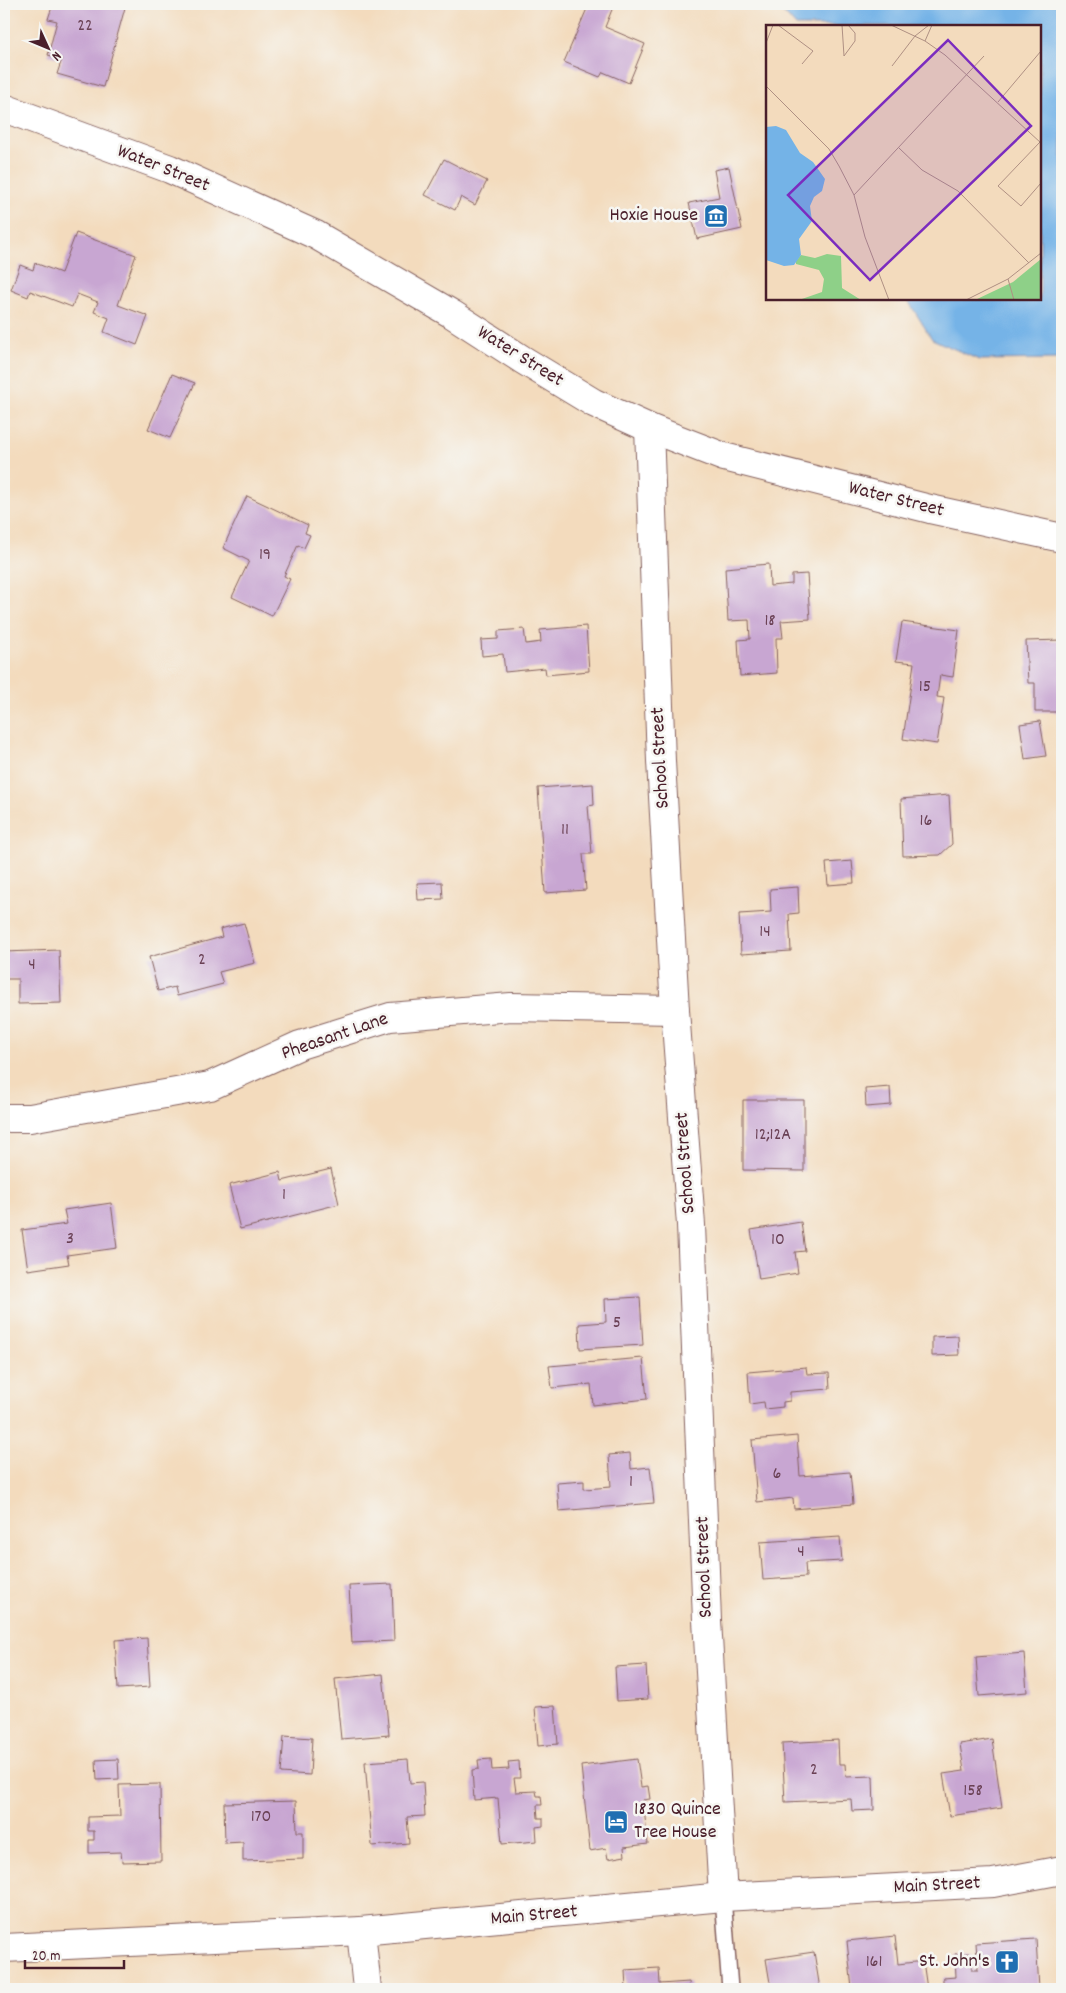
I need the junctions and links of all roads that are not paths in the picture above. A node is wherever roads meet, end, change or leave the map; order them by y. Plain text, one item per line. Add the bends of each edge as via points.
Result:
1 (4, 108) edge
2 (649, 428) junction
3 (1062, 538) edge
4 (675, 1010) junction
5 (4, 1118) edge
6 (1062, 1870) edge
7 (722, 1898) junction
8 (361, 1931) junction
9 (4, 1948) edge
10 (367, 1989) edge
11 (730, 1989) edge

1 - 2 street, Water Street via 170,169 316,235 452,314 586,398
2 - 3 street, Water Street via 724,457 930,509
2 - 4 street, School Street via 661,762
4 - 5 street, Pheasant Lane via 511,1007 390,1017 300,1045 210,1086 30,1118
4 - 7 street, School Street via 691,1225 706,1620
6 - 7 street, Main Street via 993,1883
7 - 8 street, Main Street
7 - 11 lane
8 - 9 street, Main Street
8 - 10 street

